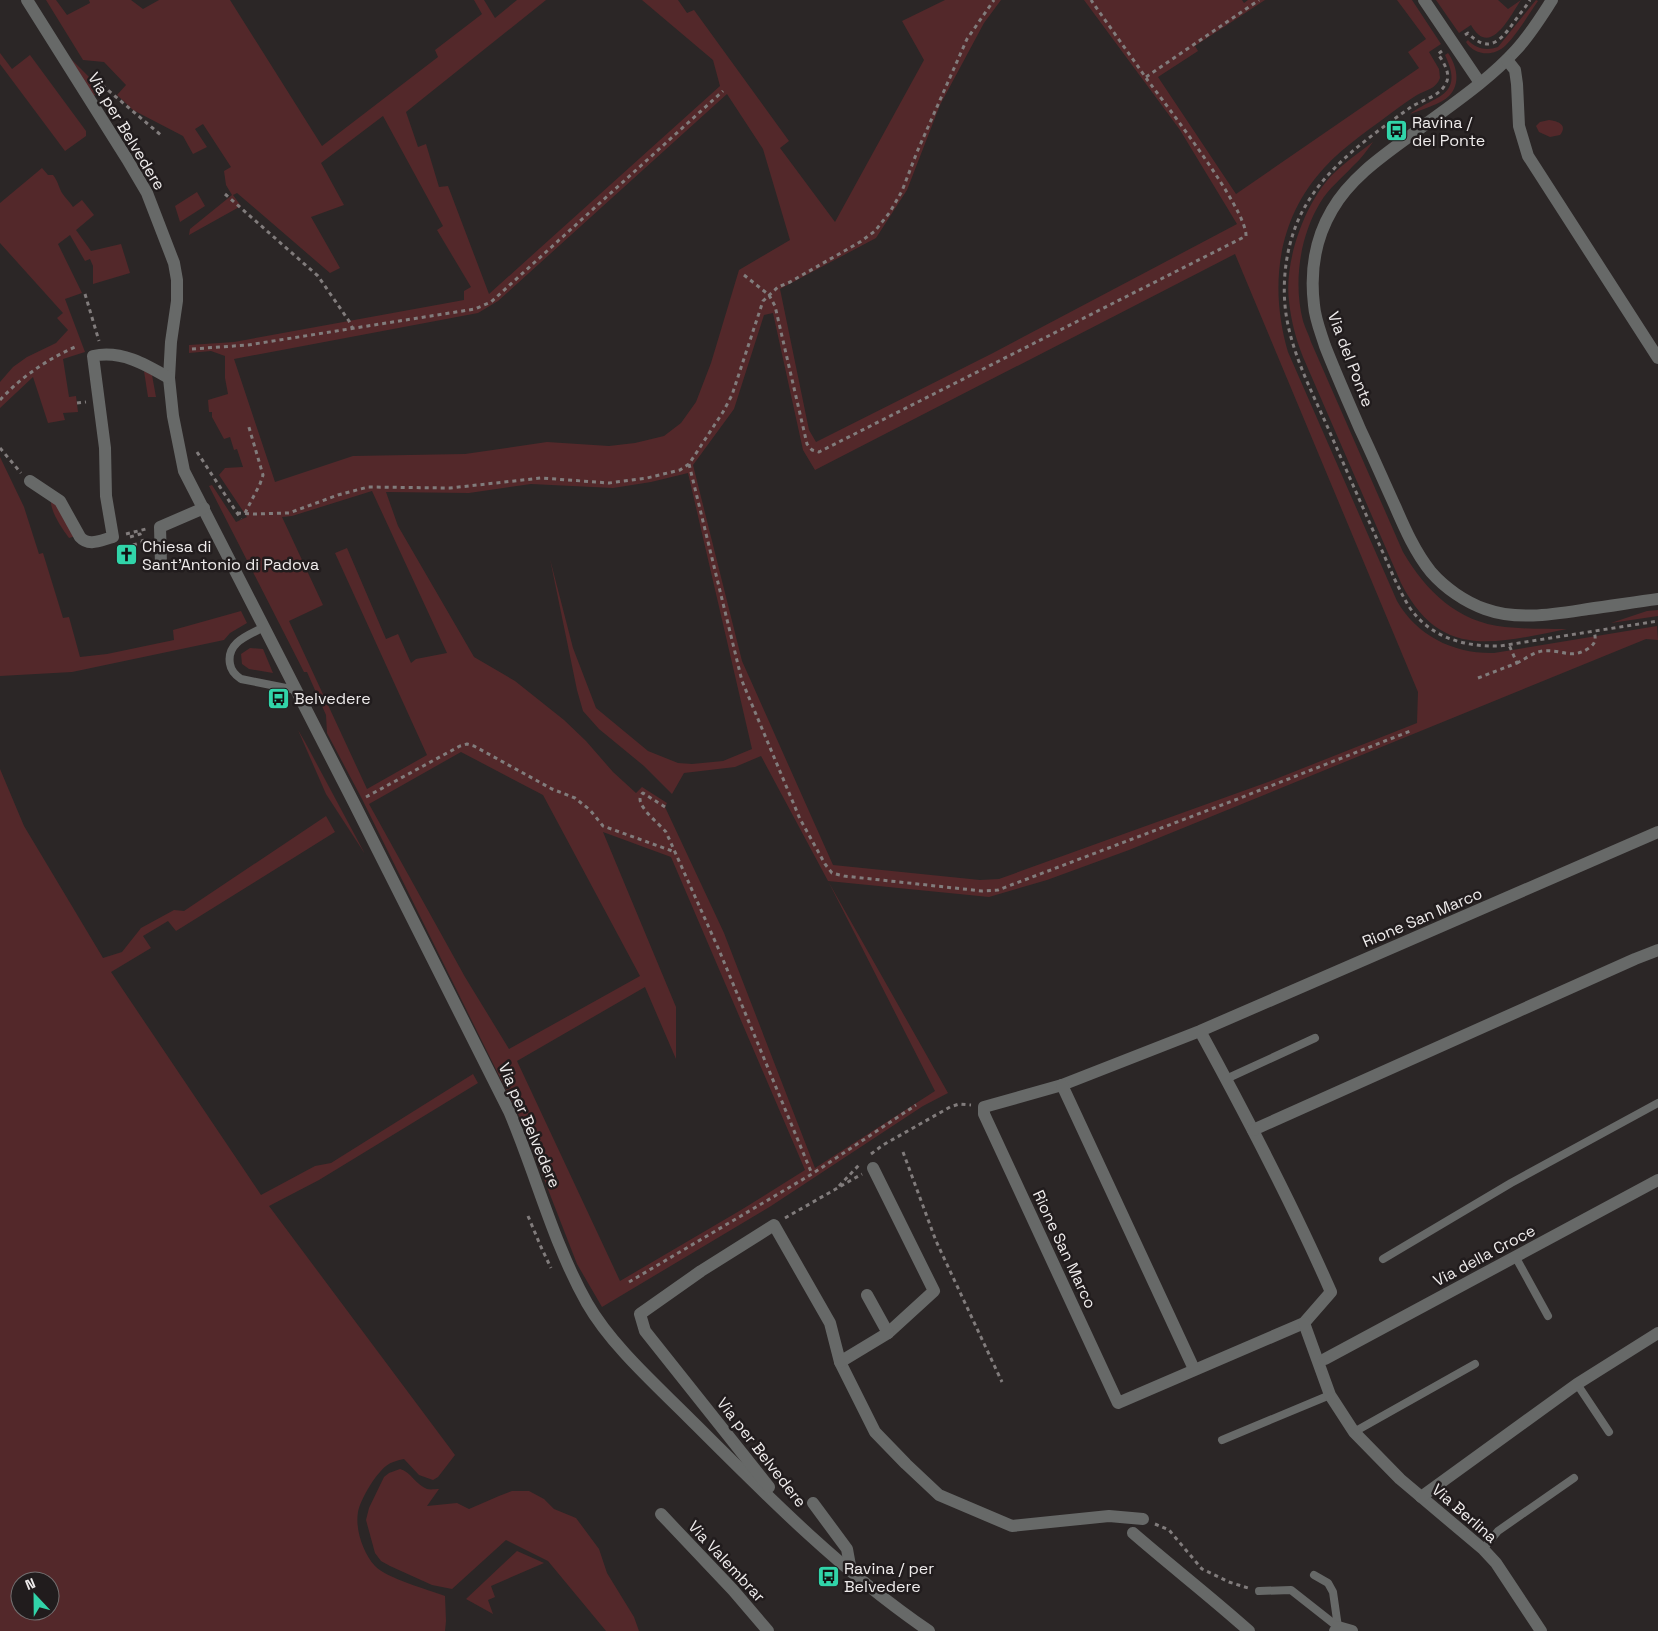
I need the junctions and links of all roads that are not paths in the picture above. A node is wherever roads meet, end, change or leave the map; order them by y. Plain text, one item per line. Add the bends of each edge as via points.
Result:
1 (26, 0) edge
2 (1424, 0) edge
3 (1552, 0) edge
4 (1507, 60) junction
5 (1480, 83) junction
6 (1658, 358) edge
7 (169, 378) junction
8 (30, 480) road end
9 (204, 508) junction
10 (161, 564) dead end
11 (1658, 598) edge
12 (264, 627) junction
13 (296, 690) junction
14 (1658, 832) edge
15 (1658, 950) edge
16 (1200, 1031) junction
17 (1315, 1038) dead end
18 (1226, 1079) junction
19 (1062, 1085) junction
20 (1658, 1103) edge
21 (1253, 1130) junction
22 (873, 1168) road end
23 (1658, 1180) edge
24 (1515, 1256) junction
25 (1383, 1259) dead end
26 (867, 1295) dead end
27 (1548, 1316) dead end
28 (1304, 1323) junction
29 (888, 1333) junction
30 (1658, 1333) edge
31 (1325, 1359) dead end
32 (840, 1362) junction
33 (1475, 1364) dead end
34 (1194, 1369) junction
35 (1576, 1384) junction
36 (1330, 1395) junction
37 (1354, 1432) junction
38 (1609, 1432) dead end
39 (1222, 1440) dead end
40 (1574, 1478) dead end
41 (1421, 1496) junction
42 (813, 1503) dead end
43 (661, 1514) dead end
44 (1143, 1519) road end
45 (798, 1525) junction
46 (1134, 1533) dead end
47 (1483, 1548) junction
48 (851, 1571) junction
49 (1314, 1575) dead end
50 (1259, 1591) road end
51 (1336, 1629) edge
52 (768, 1631) edge
53 (929, 1631) edge
54 (1248, 1631) edge
55 (1352, 1631) edge
56 (1542, 1631) edge

1 - 7 street, Via per Belvedere via 127,159 147,193 163,232 177,280
2 - 5 street
3 - 4 street, Via del Ponte
4 - 5 street, Via del Ponte
4 - 6 street via 1514,70 1519,126 1528,156
5 - 11 street, Via del Ponte via 1356,179 1331,211 1312,268 1314,308 1320,330 1404,526 1418,554 1448,588 1472,603 1510,615 1545,615
7 - 8 street via 155,369 114,354 93,356 113,537 89,543 84,541 58,498
7 - 9 street, Via per Belvedere via 184,470
9 - 10 street via 160,527
9 - 12 street, Via per Belvedere
12 - 13 street, Via per Belvedere
12 - 13 lane via 232,647 231,669 241,679
13 - 45 street, Via per Belvedere via 509,1111 567,1262 587,1303 646,1374
14 - 16 street, Rione San Marco
15 - 21 street
16 - 18 street, Rione San Marco
16 - 19 street, Rione San Marco
17 - 18 lane
18 - 21 street, Rione San Marco
19 - 34 street
19 - 34 street, Rione San Marco via 984,1107 984,1114 1118,1403
20 - 25 lane via 1511,1183
21 - 28 street, Rione San Marco via 1331,1292
22 - 29 street via 934,1291
23 - 24 street, Via della Croce
24 - 27 lane
24 - 31 street, Via della Croce
26 - 29 street
28 - 34 street, Rione San Marco
28 - 36 street
29 - 32 street
30 - 35 street
32 - 44 street via 875,1432 940,1495 1012,1526 1109,1516
32 - 45 street, Via per Belvedere via 830,1323 774,1225 640,1314 645,1331
33 - 37 lane
35 - 38 lane
35 - 41 street
36 - 37 street, Via Berlina
36 - 39 lane
37 - 41 street, Via Berlina
40 - 47 lane via 1498,1531
41 - 47 street, Via Berlina
42 - 48 street via 847,1549
43 - 52 street, Via Valembrar
45 - 48 street, Via per Belvedere
46 - 54 street
47 - 56 street, Via Berlina
48 - 53 street, Via per Belvedere
49 - 51 lane via 1328,1583 1333,1592
50 - 51 lane via 1291,1590
51 - 55 street

